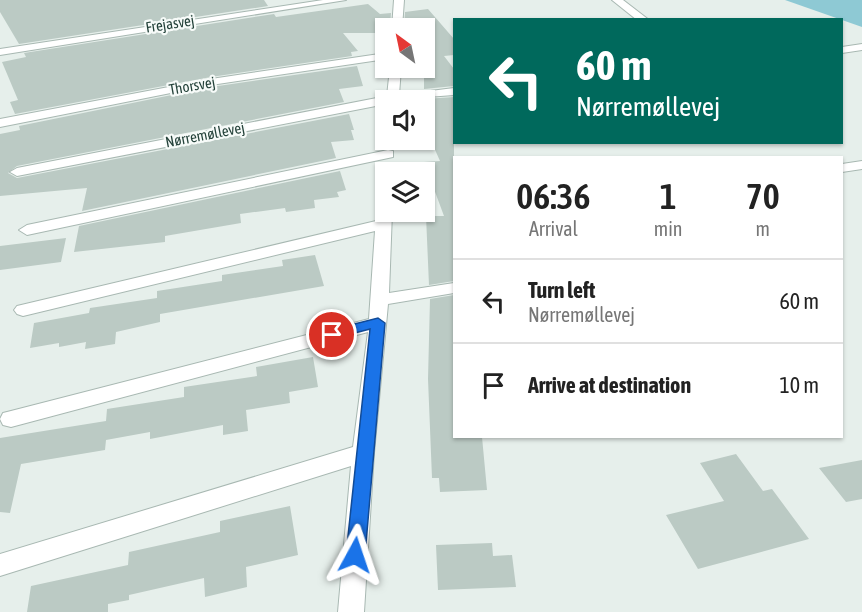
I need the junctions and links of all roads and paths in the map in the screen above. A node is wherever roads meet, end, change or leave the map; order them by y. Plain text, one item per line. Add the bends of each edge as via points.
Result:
1 (341, 0) edge
2 (399, 0) edge
3 (617, 0) edge
4 (398, 18) edge
5 (641, 18) edge
6 (862, 47) edge
7 (843, 50) edge
8 (0, 52) edge
9 (375, 58) edge
10 (453, 92) edge
11 (435, 94) edge
12 (375, 103) edge
13 (0, 123) edge
14 (376, 150) edge
15 (862, 165) edge
16 (843, 168) edge
17 (18, 172) dead end
18 (381, 222) edge
19 (381, 225) junction
20 (27, 230) dead end
21 (453, 288) edge
22 (379, 300) junction
23 (22, 310) dead end
24 (378, 323) junction
25 (11, 420) dead end
26 (363, 453) junction
27 (0, 565) edge
28 (351, 612) edge

1 - 8 street, Frejasvej
2 - 4 street
3 - 5 street
6 - 7 street
9 - 13 street, Thorsvej via 211,82
10 - 11 street, Nørremøllevej
12 - 17 street, Nørremøllevej
14 - 20 street
15 - 16 street
18 - 19 street
19 - 22 street
19 - 23 street
21 - 22 street
22 - 24 street
24 - 25 street
24 - 26 street
26 - 27 street
26 - 28 street

